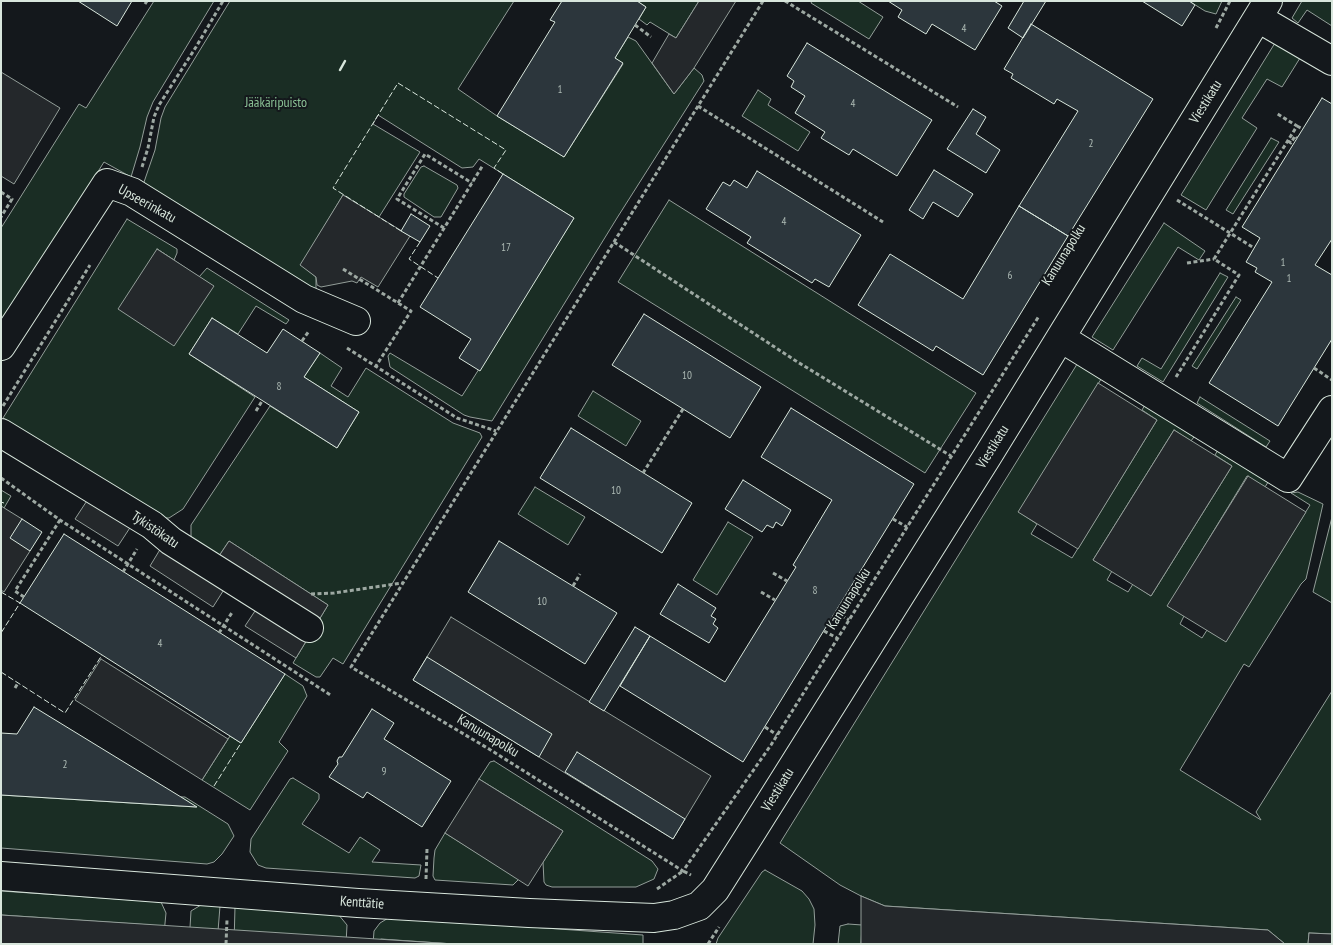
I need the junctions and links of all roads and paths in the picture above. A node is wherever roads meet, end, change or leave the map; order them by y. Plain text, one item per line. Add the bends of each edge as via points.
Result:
1 (763, 1) edge
2 (785, 1) edge
3 (1230, 1) edge
4 (1263, 10) edge
5 (635, 25) dead end
6 (1213, 34) dead end
7 (651, 37) dead end
8 (1332, 61) edge
9 (698, 106) junction
10 (958, 107) dead end
11 (1276, 113) dead end
12 (1297, 126) junction
13 (1303, 129) dead end
14 (1298, 138) dead end
15 (1288, 141) junction
16 (484, 165) dead end
17 (472, 183) junction
18 (1, 192) edge
19 (1172, 197) dead end
20 (1, 217) edge
21 (884, 222) dead end
22 (444, 228) junction
23 (1230, 234) junction
24 (614, 242) junction
25 (1254, 248) dead end
26 (1214, 259) junction
27 (1187, 263) dead end
28 (398, 303) dead end
29 (1042, 311) dead end
30 (356, 321) dead end
31 (312, 326) dead end
32 (1061, 338) junction
33 (302, 341) dead end
34 (1, 346) edge
35 (344, 346) dead end
36 (1314, 368) dead end
37 (1332, 380) edge
38 (1162, 399) junction
39 (262, 401) dead end
40 (683, 409) dead end
41 (1332, 410) edge
42 (256, 411) dead end
43 (496, 431) junction
44 (1, 433) edge
45 (951, 456) junction
46 (643, 473) dead end
47 (1, 478) edge
48 (893, 519) dead end
49 (60, 520) junction
50 (907, 527) junction
51 (773, 573) dead end
52 (580, 574) dead end
53 (787, 581) dead end
54 (403, 583) junction
55 (573, 586) dead end
56 (761, 592) dead end
57 (311, 594) dead end
58 (24, 597) dead end
59 (775, 600) dead end
60 (836, 612) dead end
61 (849, 620) junction
62 (309, 628) dead end
63 (824, 631) dead end
64 (837, 638) junction
65 (18, 683) dead end
66 (15, 688) dead end
67 (332, 696) dead end
68 (764, 727) dead end
69 (777, 735) junction
70 (427, 849) dead end
71 (1, 876) edge
72 (426, 885) dead end
73 (715, 890) joint

1 - 9 path
2 - 10 path
3 - 6 path
4 - 8 street
4 - 32 street, Viestikatu
5 - 7 path
9 - 21 path
9 - 24 path
11 - 12 path
12 - 13 path
12 - 15 path
14 - 15 path via 1295,136 1291,143
15 - 23 path
16 - 17 path
17 - 22 path
17 - 22 path via 425,154 397,199
18 - 20 path via 12,199
19 - 23 path
22 - 28 path
23 - 25 path
23 - 26 path
24 - 43 path
24 - 45 path via 796,361
26 - 27 path
26 - 38 path via 1239,275
29 - 45 path, Kanuunapolku
30 - 34 street, Upseerinkatu via 304,299 132,192 107,183
31 - 33 path
32 - 38 street
32 - 73 street, Viestikatu
35 - 43 path via 457,418
36 - 37 path
38 - 41 street via 1288,478
39 - 42 path
40 - 46 path
43 - 54 path
44 - 62 street, Tykistökatu via 152,525 171,542
45 - 50 path, Kanuunapolku
47 - 49 path
48 - 50 path
49 - 58 path via 14,591
49 - 67 path
50 - 61 path, Kanuunapolku
51 - 53 path
52 - 55 path
54 - 57 path
54 - 69 path, Kanuunapolku via 351,667 496,753 683,871
56 - 59 path
60 - 61 path
61 - 64 path, Kanuunapolku
63 - 64 path
64 - 69 path, Kanuunapolku
65 - 66 path
68 - 69 path
70 - 72 path
71 - 73 street, Kenttätie via 358,903 654,918 674,916 699,906

